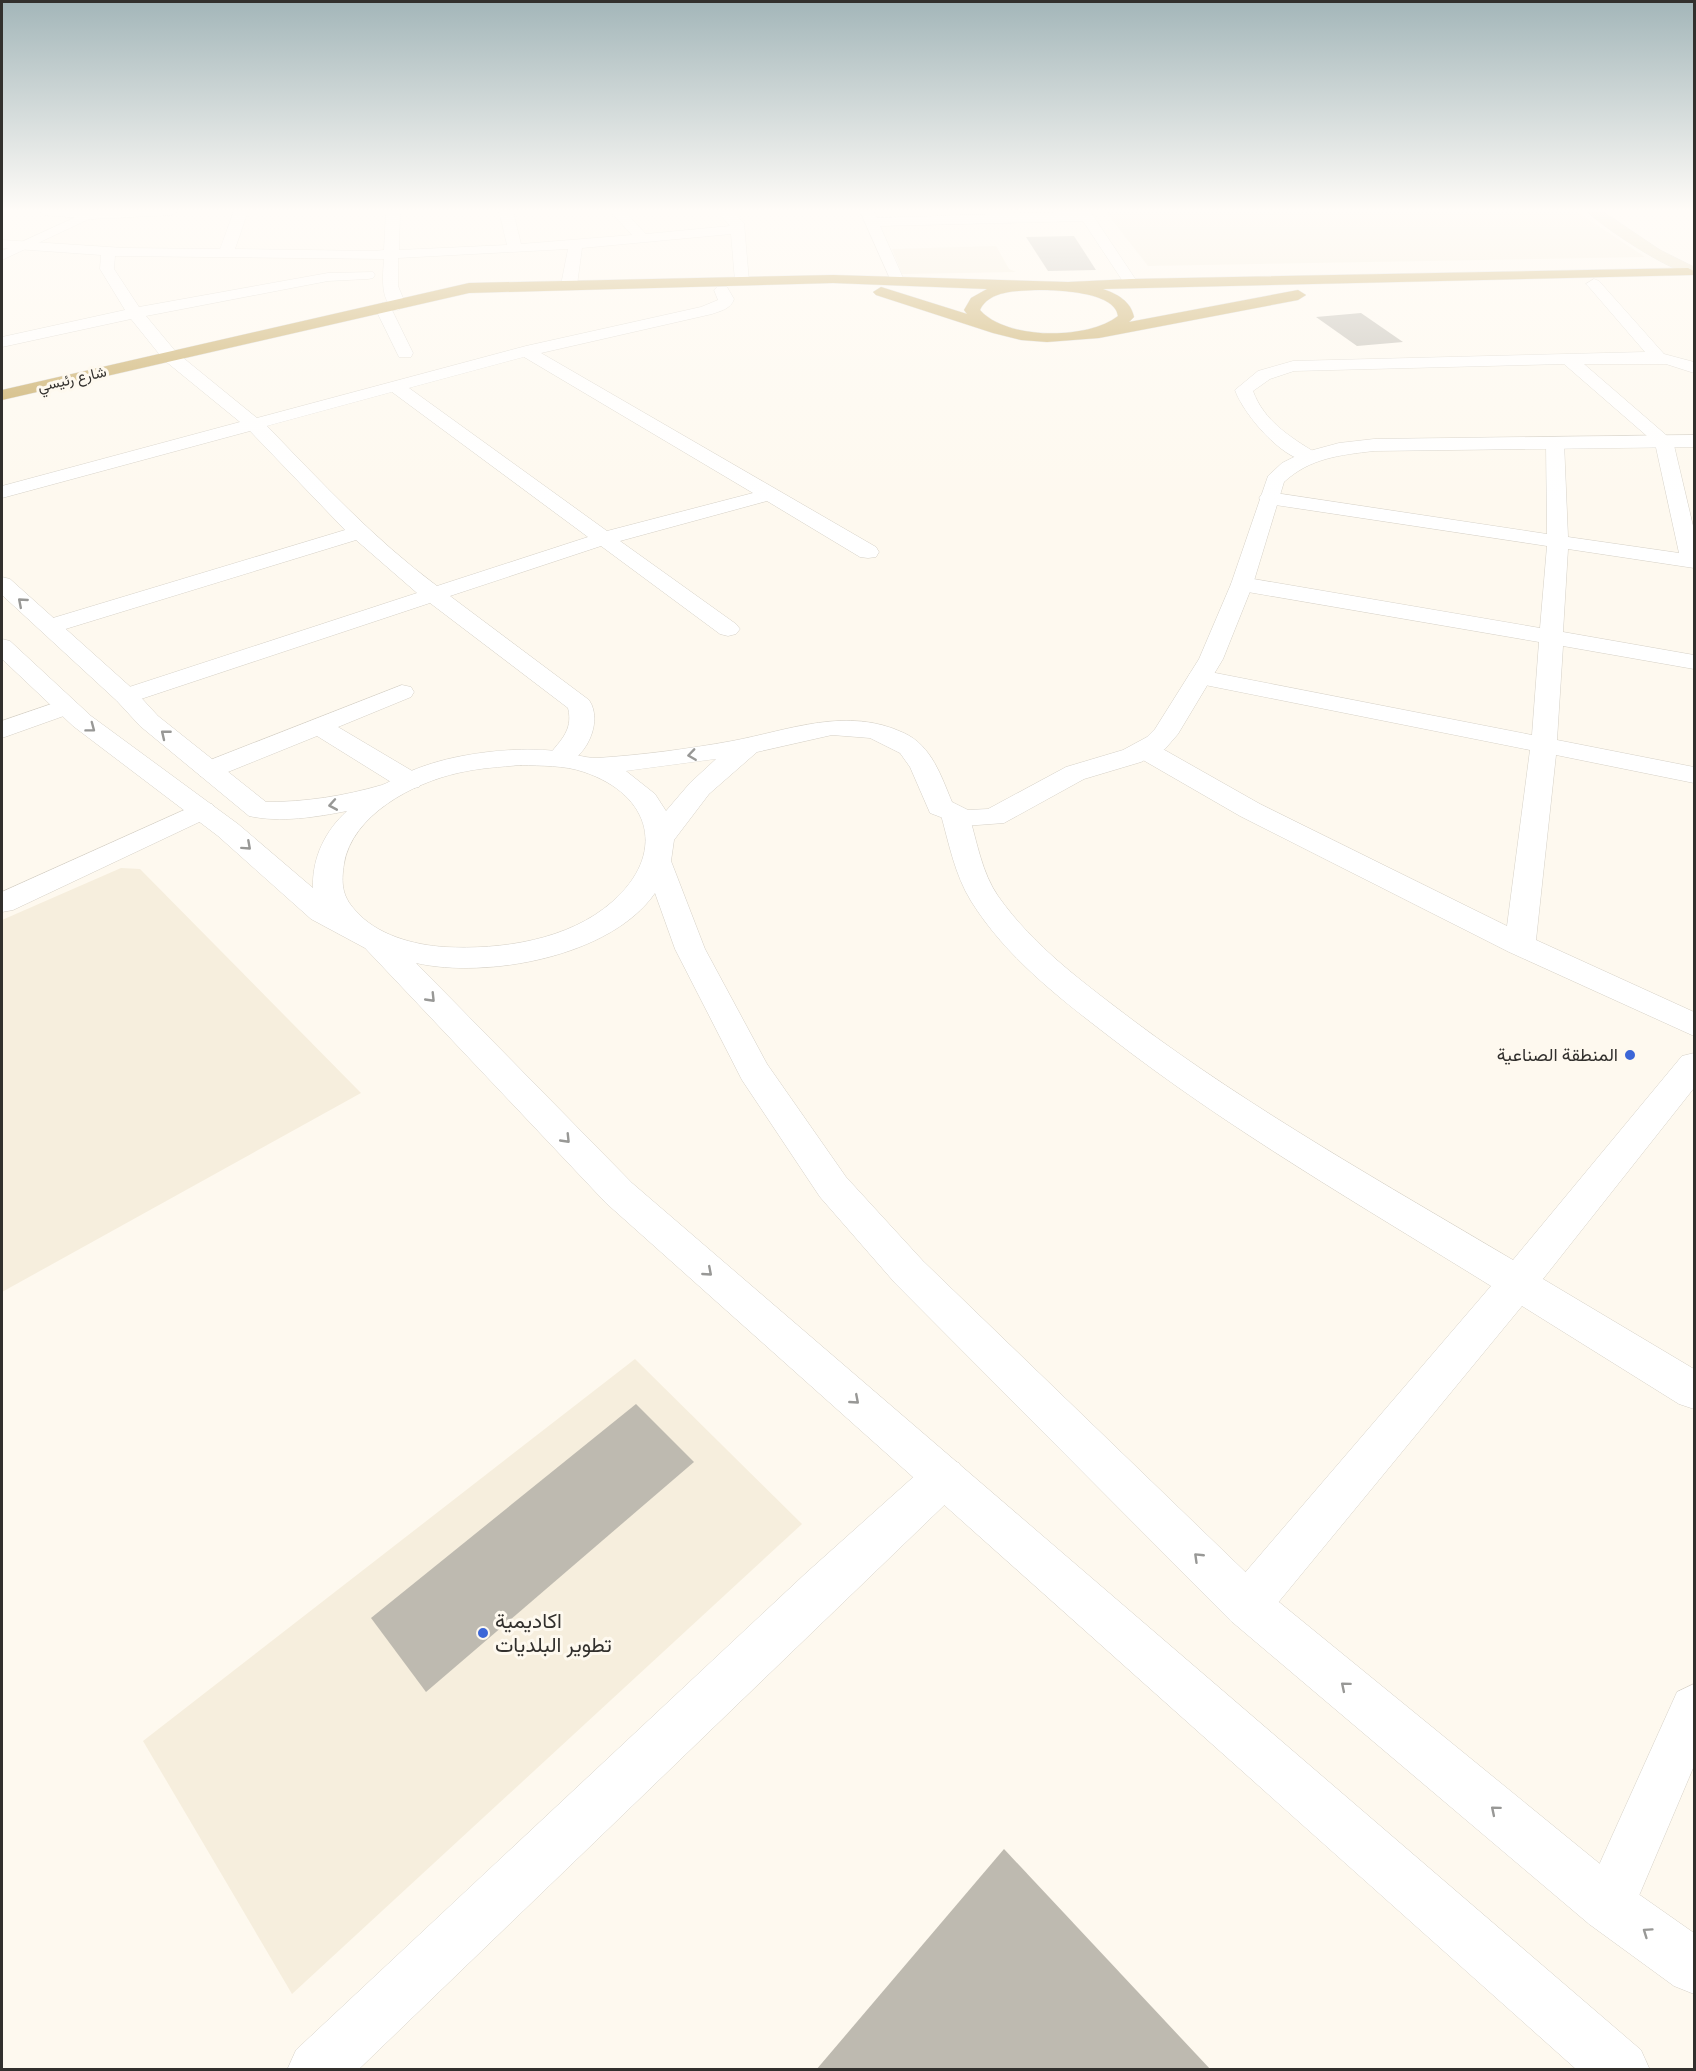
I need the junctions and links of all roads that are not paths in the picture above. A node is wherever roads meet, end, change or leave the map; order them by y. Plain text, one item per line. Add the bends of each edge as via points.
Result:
1 (132, 308) edge
2 (164, 308) edge
3 (383, 308) edge
4 (391, 308) edge
5 (714, 308) edge
6 (933, 308) edge
7 (973, 308) edge
8 (1122, 308) edge
9 (1236, 308) edge
10 (1615, 308) edge
11 (135, 313) junction
12 (993, 327) junction
13 (1099, 333) junction
14 (2, 342) edge
15 (526, 351) junction
16 (405, 353) dead end
17 (170, 356) junction
18 (1658, 357) junction
19 (1568, 359) junction
20 (1695, 368) edge
21 (396, 387) junction
22 (2, 395) edge
23 (255, 425) junction
24 (1664, 441) junction
25 (1695, 441) edge
26 (1555, 442) junction
27 (1309, 457) junction
28 (2, 492) edge
29 (771, 494) junction
30 (1269, 498) junction
31 (360, 532) junction
32 (602, 539) junction
33 (1558, 541) junction
34 (868, 552) dead end
35 (1693, 562) edge
36 (2, 584) edge
37 (1242, 584) junction
38 (431, 593) junction
39 (51, 626) junction
40 (728, 629) dead end
41 (1550, 637) junction
42 (2, 646) edge
43 (1695, 662) edge
44 (1200, 677) junction
45 (402, 693) dead end
46 (126, 696) junction
47 (66, 707) junction
48 (319, 726) junction
49 (2, 730) edge
50 (750, 745) junction
51 (1544, 745) junction
52 (1145, 750) junction
53 (559, 759) junction
54 (592, 766) junction
55 (209, 770) junction
56 (1695, 775) edge
57 (409, 781) junction
58 (202, 810) junction
59 (955, 815) junction
60 (660, 849) junction
61 (2, 903) edge
62 (376, 941) junction
63 (1520, 945) junction
64 (1695, 1025) edge
65 (1695, 1065) edge
66 (1518, 1282) junction
67 (1695, 1391) edge
68 (944, 1477) junction
69 (1247, 1605) junction
70 (1695, 1709) edge
71 (1608, 1905) junction
72 (1695, 1966) edge
73 (316, 2070) edge
74 (1621, 2070) edge

1 - 11 street
2 - 11 street
3 - 17 highway, شارع رئيسي
4 - 16 street
5 - 15 street
6 - 12 highway, شارع رئيسي
7 - 12 highway, شارع رئيسي via 976,317
8 - 13 highway, شارع رئيسي via 1126,313 1124,321
9 - 13 highway, شارع رئيسي
10 - 18 street
11 - 14 street
11 - 17 street
12 - 13 highway, شارع رئيسي via 1045,337
15 - 21 street
15 - 29 street
17 - 22 highway, شارع رئيسي
17 - 23 street
18 - 19 street
18 - 20 street
19 - 24 street
19 - 27 street via 1293,366 1255,380 1244,390 1246,399 1270,430
21 - 23 street
21 - 32 street
23 - 28 street
23 - 31 street
24 - 25 street
24 - 26 street
24 - 35 street
26 - 27 street via 1374,445
26 - 33 street
27 - 30 street via 1281,473
29 - 32 street
29 - 34 street
30 - 33 street
30 - 37 street
31 - 38 street
31 - 39 street
32 - 38 street
32 - 40 street
33 - 35 street
33 - 41 street
39 -> 36 street
37 - 41 street
37 - 44 street
38 - 46 street
38 - 53 street via 580,705 581,729
39 - 46 street
41 - 43 street
41 - 51 street
42 - 47 street
44 - 51 street
44 - 52 street via 1165,734
45 - 48 street
55 -> 46 street via 149,721
47 - 49 street
47 -> 58 street
48 - 55 street
48 - 57 street
50 -> 54 street
50 - 59 street via 827,728 860,728 888,735 917,755 940,807
50 - 60 street via 695,792 677,814
51 - 56 street
51 - 63 street
52 - 59 street via 1075,773 994,817 974,819
52 - 63 street via 1250,810
53 - 54 street
53 - 57 street via 483,760
54 - 60 street via 620,778 642,795 657,815
57 -> 55 street via 344,803 311,809 259,810
57 - 62 street via 371,803 343,830 328,860 328,891 344,919
58 - 61 street
58 -> 62 street via 322,912
59 - 66 street via 972,875 984,898 1018,942 1062,982 1176,1070
60 - 62 street via 641,891 610,917 569,939 519,954 467,959 418,955
69 -> 60 street via 909,1272 833,1186 754,1071 713,996 690,950
62 -> 68 street via 618,1193
63 - 64 street
65 - 66 street
66 - 67 street
66 - 69 street
68 - 73 street
68 - 74 street
71 -> 69 street
70 - 71 street
72 -> 71 street

